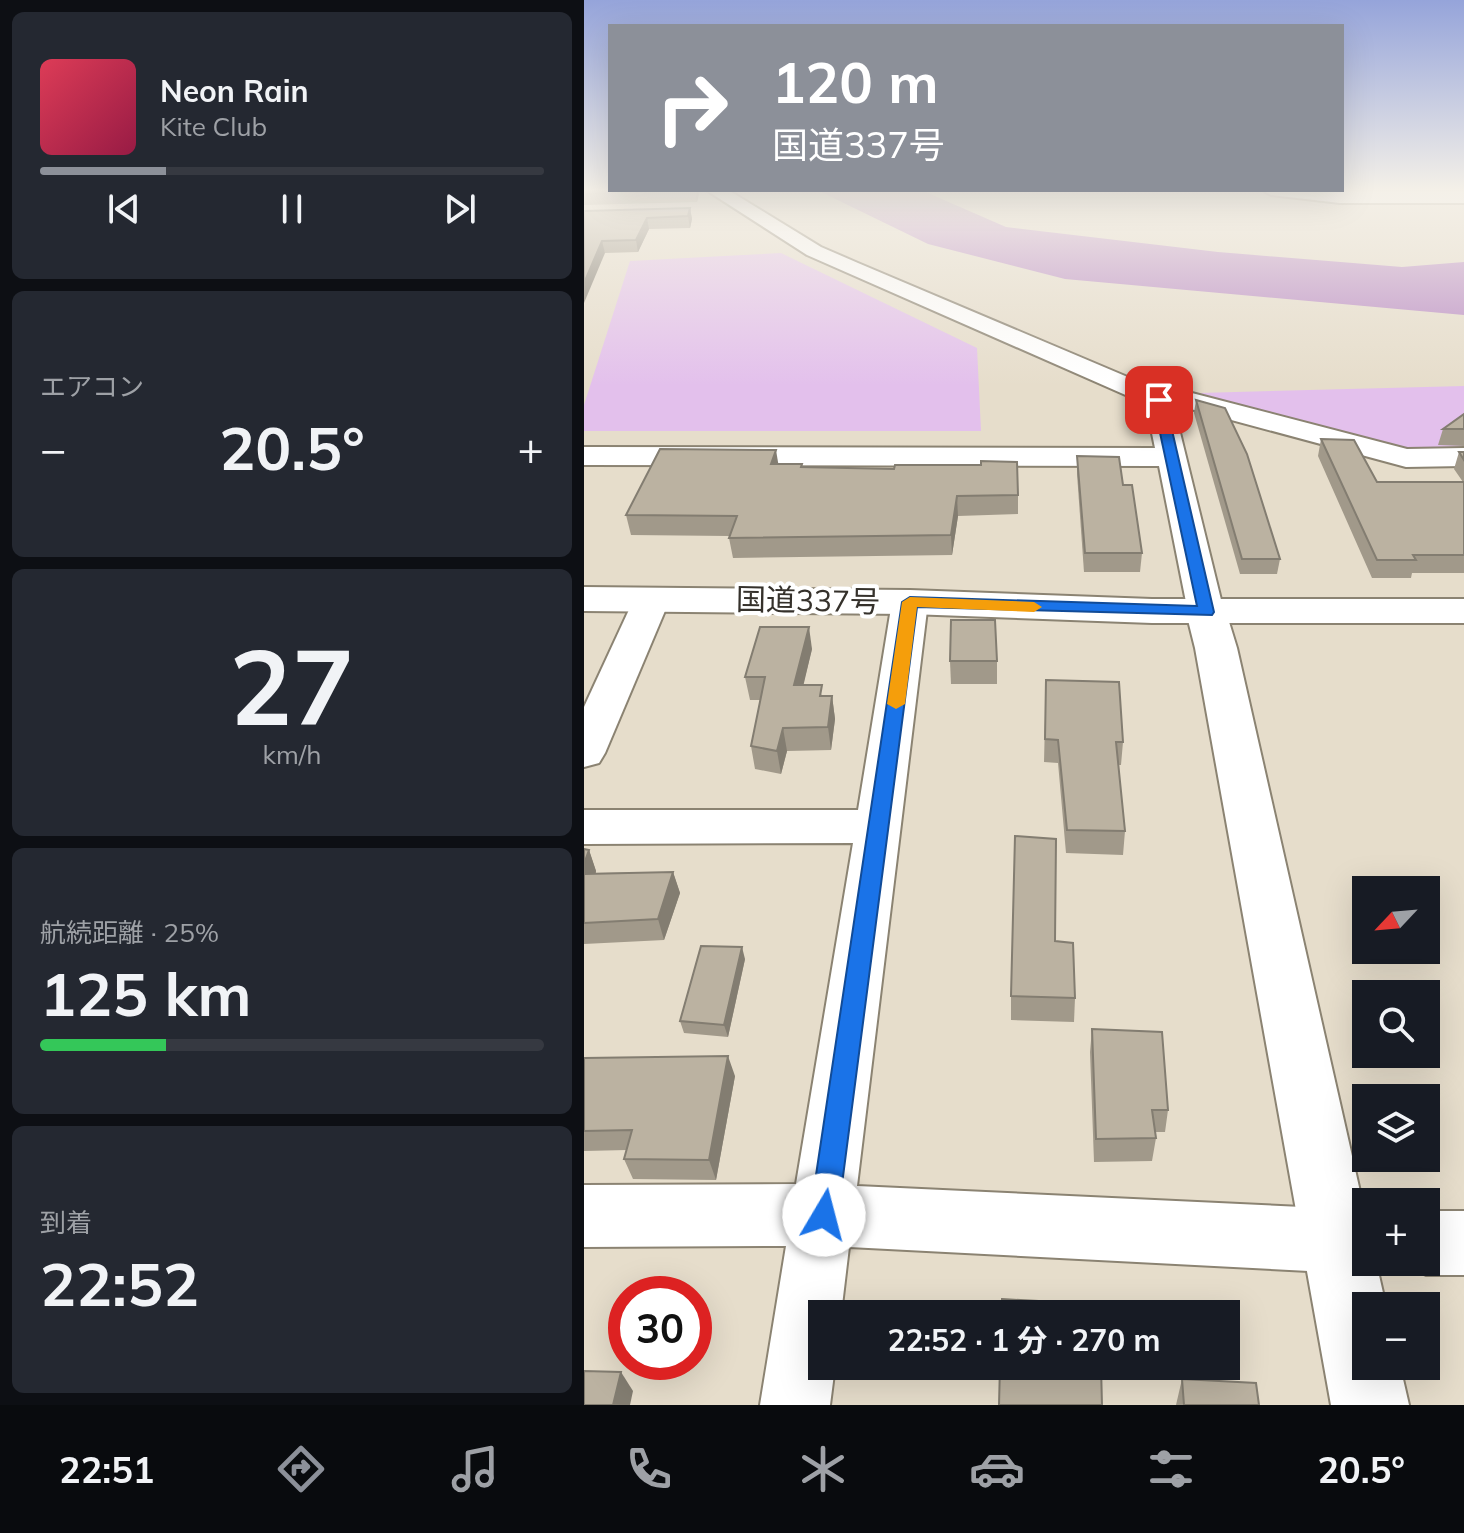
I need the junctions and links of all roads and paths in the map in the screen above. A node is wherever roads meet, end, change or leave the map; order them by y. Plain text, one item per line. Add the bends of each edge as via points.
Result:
1 (824, 256) edge
2 (1159, 400) junction
3 (584, 456) edge
4 (1171, 457) junction
5 (1464, 457) edge
6 (584, 599) edge
7 (652, 599) junction
8 (910, 602) junction
9 (1464, 611) edge
10 (1206, 612) junction
11 (584, 753) edge
12 (879, 826) junction
13 (584, 827) edge
14 (824, 1215) junction
15 (584, 1216) edge
16 (1352, 1242) edge
17 (1440, 1243) edge
18 (1464, 1243) edge
19 (1356, 1276) edge
20 (795, 1405) edge
21 (1370, 1405) edge

1 - 2 street
2 - 4 street
2 - 5 street via 1188,400 1406,458
3 - 4 street
4 - 10 street
6 - 7 main road, 国道337号
7 - 8 main road, 国道337号
7 - 11 street
8 - 10 main road, 国道337号
8 - 12 street
9 - 10 main road, 国道337号
10 - 16 main road
12 - 13 street
12 - 14 street
14 - 15 street
14 - 16 street
14 - 20 street
17 - 18 street
19 - 21 main road

